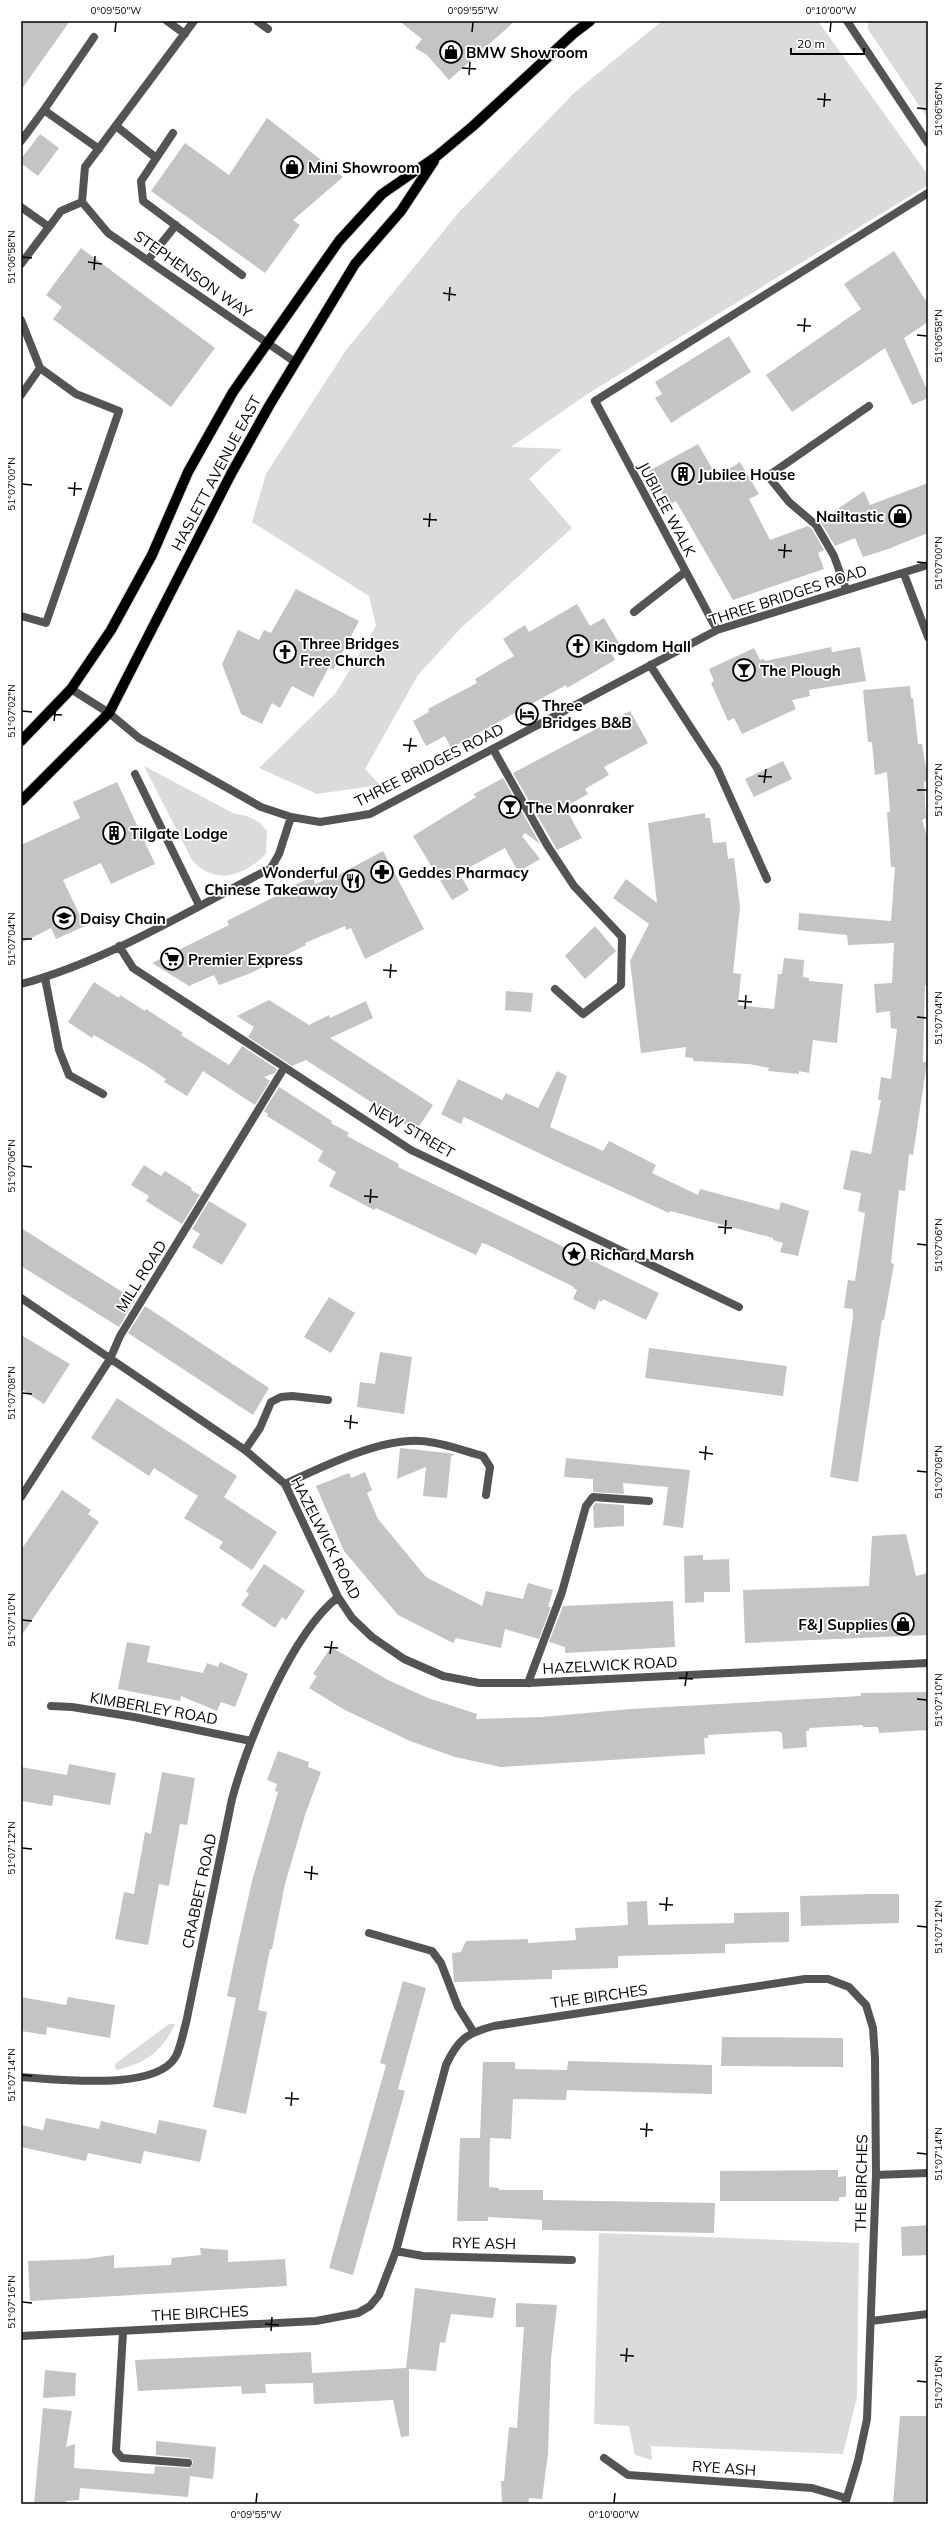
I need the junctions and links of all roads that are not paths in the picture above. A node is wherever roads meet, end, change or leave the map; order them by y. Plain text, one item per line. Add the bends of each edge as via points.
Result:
1 (167, 21) edge
2 (194, 21) edge
3 (257, 21) edge
4 (590, 21) edge
5 (847, 21) edge
6 (268, 29) dead end
7 (185, 34) junction
8 (94, 37) dead end
9 (44, 110) junction
10 (116, 126) junction
11 (173, 133) dead end
12 (21, 141) edge
13 (928, 143) edge
14 (99, 149) junction
15 (438, 156) junction
16 (155, 157) junction
17 (928, 193) edge
18 (82, 202) junction
19 (21, 207) edge
20 (176, 226) junction
21 (48, 228) junction
22 (148, 260) junction
23 (21, 264) edge
24 (242, 275) dead end
25 (21, 320) edge
26 (266, 342) junction
27 (295, 362) junction
28 (40, 368) junction
29 (21, 395) edge
30 (869, 406) dead end
31 (928, 565) edge
32 (685, 572) junction
33 (904, 574) junction
34 (846, 589) junction
35 (634, 612) dead end
36 (21, 616) edge
37 (716, 630) junction
38 (928, 637) edge
39 (650, 665) junction
40 (71, 689) junction
41 (109, 713) junction
42 (21, 741) edge
43 (493, 749) junction
44 (135, 774) dead end
45 (21, 801) edge
46 (291, 817) junction
47 (767, 879) dead end
48 (199, 905) junction
49 (119, 946) junction
50 (45, 978) junction
51 (21, 984) edge
52 (555, 989) dead end
53 (284, 1068) junction
54 (103, 1094) dead end
55 (21, 1298) edge
56 (740, 1307) dead end
57 (110, 1359) junction
58 (328, 1400) dead end
59 (245, 1450) junction
60 (285, 1484) junction
61 (486, 1495) dead end
62 (21, 1497) edge
63 (649, 1501) dead end
64 (338, 1597) junction
65 (928, 1663) edge
66 (528, 1683) junction
67 (52, 1706) dead end
68 (251, 1741) junction
69 (369, 1933) dead end
70 (474, 2031) junction
71 (21, 2078) edge
72 (928, 2173) edge
73 (876, 2175) junction
74 (396, 2251) junction
75 (572, 2260) dead end
76 (928, 2314) edge
77 (871, 2321) junction
78 (124, 2332) junction
79 (21, 2336) edge
80 (604, 2458) dead end
81 (188, 2462) dead end
82 (846, 2501) edge

1 - 7 street
2 - 7 street
3 - 6 street
4 - 15 main road, HASLETT AVENUE EAST
5 - 13 street
7 - 10 street
8 - 9 street
9 - 12 street
9 - 14 street
10 - 14 street
10 - 16 street
11 - 16 street
14 - 18 street via 85,167
15 - 26 main road, HASLETT AVENUE EAST via 382,194 350,229
15 - 27 main road, HASLETT AVENUE EAST via 401,211 355,264
16 - 20 street via 141,181 143,201
17 - 32 street, JUBILEE WALK via 595,401
18 - 21 street via 61,211
18 - 22 street, STEPHENSON WAY via 108,233
19 - 21 street
20 - 22 street
20 - 24 street
21 - 23 street
22 - 26 street, STEPHENSON WAY
25 - 28 street
26 - 27 street, STEPHENSON WAY
26 - 40 main road, HASLETT AVENUE EAST via 233,392 188,472 152,555 111,630
27 - 41 main road, HASLETT AVENUE EAST via 231,474
28 - 29 street
28 - 36 street via 76,394 119,411 46,623
30 - 34 street via 768,476 789,502 816,524 834,556
31 - 33 street, THREE BRIDGES ROAD
32 - 35 street
32 - 37 street, JUBILEE WALK
33 - 34 street, THREE BRIDGES ROAD
33 - 38 street
34 - 37 street, THREE BRIDGES ROAD
37 - 39 street, THREE BRIDGES ROAD
39 - 43 street, THREE BRIDGES ROAD
39 - 47 street via 717,768
40 - 41 street, THREE BRIDGES ROAD
40 - 42 main road, HASLETT AVENUE EAST
41 - 45 main road, HASLETT AVENUE EAST
41 - 46 street, THREE BRIDGES ROAD via 139,738 262,807
43 - 46 street, THREE BRIDGES ROAD via 370,814 320,822
43 - 52 street via 547,845 574,886 622,937 621,985 603,1000 582,1014
44 - 48 street
46 - 48 street via 280,854 271,868
48 - 49 street
49 - 50 street
49 - 53 street, NEW STREET via 133,968
50 - 51 street
50 - 54 street via 59,1050 69,1074
53 - 56 street, NEW STREET via 411,1150
53 - 57 street, MILL ROAD via 120,1336
55 - 57 street, HAZELWICK ROAD
57 - 59 street, HAZELWICK ROAD
57 - 62 street, MILL ROAD
58 - 59 street via 292,1396 281,1397 271,1402 260,1428
59 - 60 street, HAZELWICK ROAD
60 - 61 street via 342,1459 399,1441 422,1440 483,1456 490,1467
60 - 64 street, HAZELWICK ROAD
63 - 66 street via 593,1497 586,1506 562,1592
64 - 66 street, HAZELWICK ROAD via 357,1623 404,1659 443,1676 479,1683
64 - 68 street, CRABBET ROAD via 324,1608 310,1625
65 - 66 street, HAZELWICK ROAD
67 - 68 street, KIMBERLEY ROAD via 134,1717
68 - 71 street, CRABBET ROAD via 232,1800 186,2023 176,2056 164,2068 146,2077 124,2080
69 - 70 street via 432,1951 441,1963 458,2007
70 - 73 street, THE BIRCHES via 805,1979 828,1979 849,1987 866,2005 873,2028
70 - 74 street, THE BIRCHES via 461,2039 446,2064
72 - 73 street
73 - 77 street, THE BIRCHES
74 - 75 street, RYE ASH via 423,2256
74 - 78 street, THE BIRCHES via 379,2295 370,2306 358,2313 316,2321
76 - 77 street
77 - 82 street, THE BIRCHES via 867,2419
78 - 79 street, THE BIRCHES
78 - 81 street via 116,2451 122,2458
80 - 82 street, RYE ASH via 628,2475 812,2488

